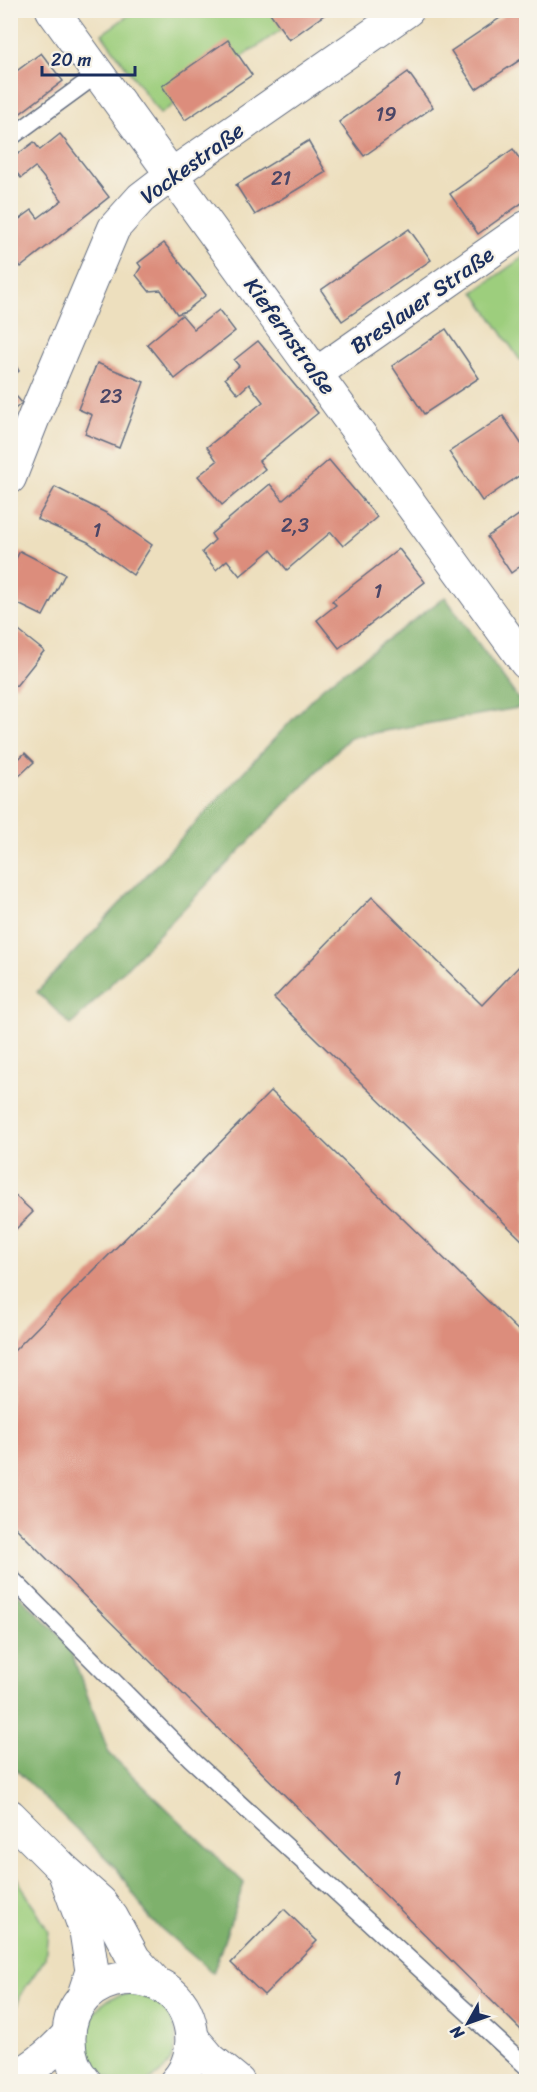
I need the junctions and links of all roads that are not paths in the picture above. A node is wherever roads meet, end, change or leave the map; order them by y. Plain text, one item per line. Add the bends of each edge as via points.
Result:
1 (52, 10) edge
2 (408, 10) edge
3 (99, 73) junction
4 (10, 138) edge
5 (171, 175) junction
6 (526, 226) edge
7 (317, 373) junction
8 (10, 478) edge
9 (526, 663) edge
10 (10, 1577) edge
11 (10, 1816) edge
12 (64, 1870) junction
13 (155, 1982) junction
14 (83, 1998) junction
15 (69, 2034) junction
16 (193, 2039) junction
17 (526, 2066) edge
18 (10, 2079) edge
19 (86, 2082) edge
20 (176, 2082) edge
21 (238, 2082) edge

1 - 3 street, Kiefernstraße
2 - 5 street, Vockestraße
3 - 4 lane
3 - 5 street, Kiefernstraße
5 - 7 street, Kiefernstraße
5 - 8 street, Vockestraße via 141,198 114,228
6 - 7 street, Breslauer Straße
7 - 9 street, Kiefernstraße
10 - 17 lane via 190,1759
11 - 12 street
12 - 13 street via 100,1902 134,1959
12 - 14 street via 86,1931 92,1971
13 - 14 street via 136,1977 116,1979
13 - 16 street via 182,2005
14 - 15 street via 73,2015
15 - 18 street via 45,2058
15 - 19 street via 73,2064
16 - 20 street via 186,2066
16 - 21 street

